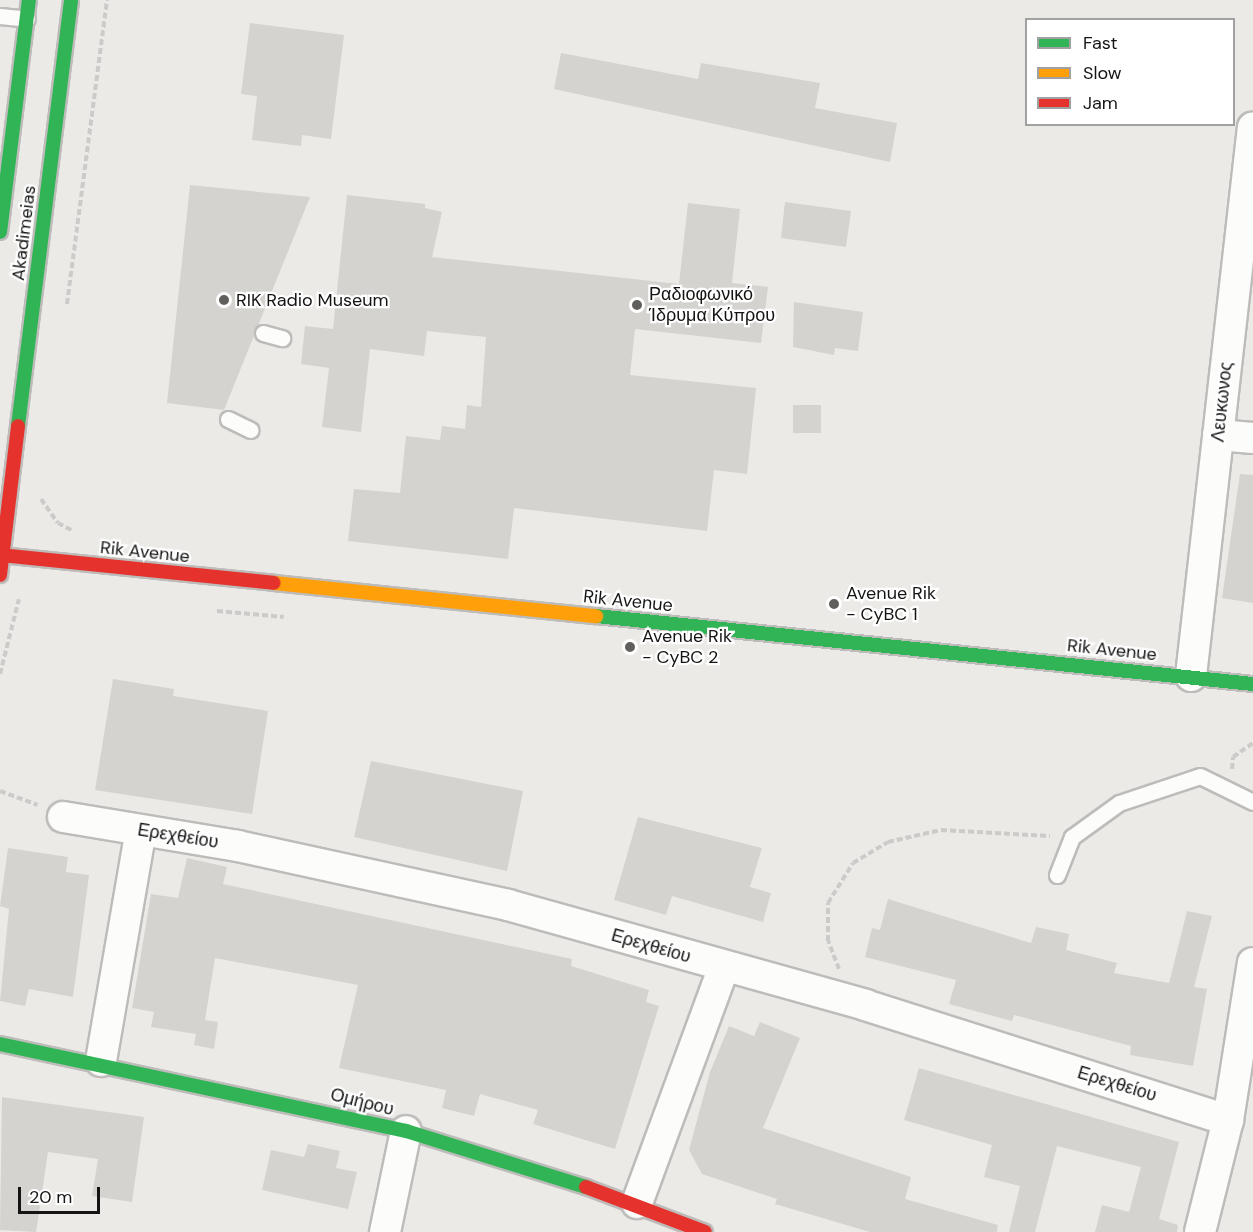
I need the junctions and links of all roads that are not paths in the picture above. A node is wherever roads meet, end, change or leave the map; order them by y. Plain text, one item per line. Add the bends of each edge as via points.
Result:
1 (29, 0) edge
2 (71, 0) edge
3 (0, 16) edge
4 (27, 19) junction
5 (1253, 127) edge
6 (0, 232) edge
7 (263, 333) dead end
8 (282, 338) dead end
9 (228, 419) dead end
10 (251, 429) dead end
11 (1218, 435) junction
12 (1253, 438) edge
13 (2, 555) edge
14 (0, 577) edge
15 (1191, 676) junction
16 (1253, 684) edge
17 (1253, 802) edge
18 (63, 817) road end
19 (141, 830) junction
20 (1057, 875) dead end
21 (1253, 963) edge
22 (723, 966) junction
23 (0, 1044) edge
24 (101, 1061) junction
25 (1228, 1120) junction
26 (406, 1131) junction
27 (637, 1203) junction
28 (385, 1232) edge
29 (705, 1232) edge
30 (1200, 1232) edge

1 - 4 main road, Akadimeias
2 - 13 main road, Akadimeias
3 - 4 lane
4 - 6 main road, Akadimeias
5 - 11 street, Λευκωνος
7 - 8 lane
9 - 10 lane
11 - 12 street
11 - 15 street, Λευκωνος
13 - 14 main road, Akadimeias
13 - 15 main road, Rik Avenue
15 - 16 main road, Rik Avenue
17 - 20 lane via 1200,776 1119,802 1072,837
18 - 19 street, Ερεχθείου
19 - 22 street, Ερεχθείου via 330,864 508,905
19 - 24 street
21 - 25 street
22 - 25 street, Ερεχθείου via 833,996
22 - 27 street
23 - 24 main road, Ομήρου
24 - 26 main road, Ομήρου
25 - 30 street
26 - 27 main road, Ομήρου
26 - 28 street
27 - 29 main road, Ομήρου

